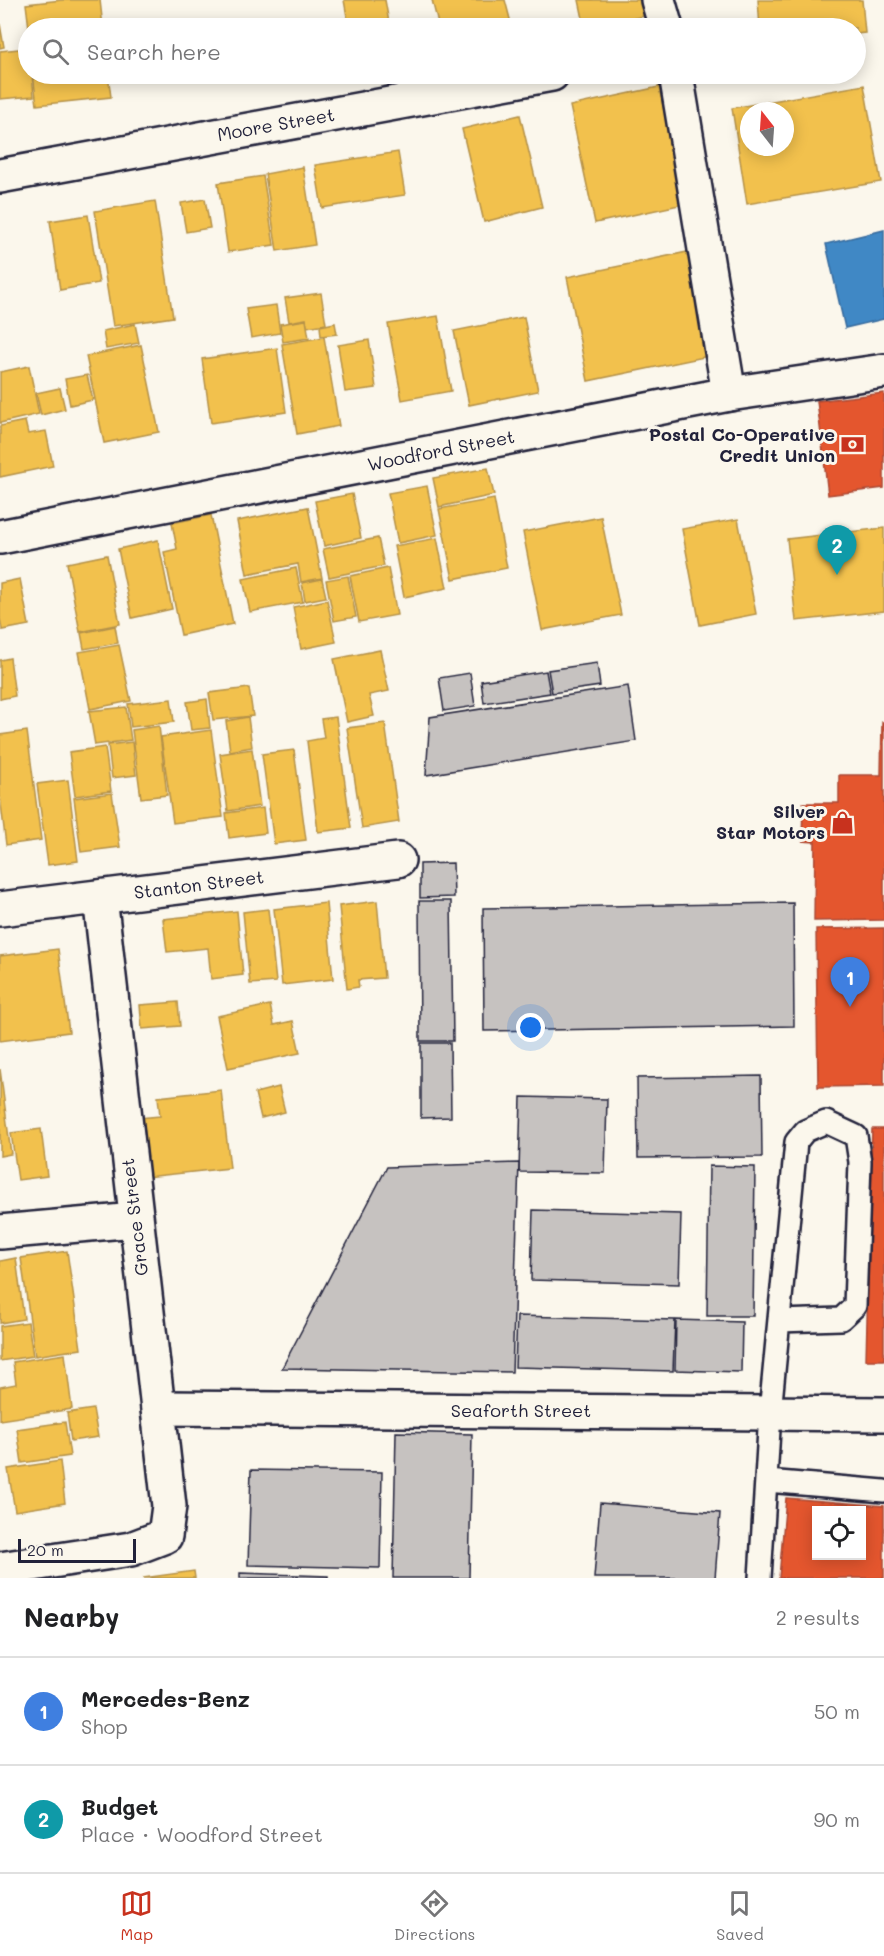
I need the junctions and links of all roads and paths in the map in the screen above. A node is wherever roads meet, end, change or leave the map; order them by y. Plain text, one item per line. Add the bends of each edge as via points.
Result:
1 (658, 0) edge
2 (663, 18) edge
3 (498, 84) edge
4 (678, 84) edge
5 (0, 176) edge
6 (884, 371) edge
7 (729, 394) junction
8 (0, 537) edge
9 (398, 860) dead end
10 (100, 897) junction
11 (0, 909) edge
12 (135, 1220) junction
13 (0, 1232) edge
14 (779, 1321) junction
15 (158, 1408) junction
16 (770, 1413) junction
17 (884, 1414) edge
18 (767, 1481) junction
19 (884, 1491) edge
20 (0, 1569) edge
21 (760, 1578) edge

1 - 2 street
3 - 5 street, Moore Street
4 - 7 street
6 - 7 street, Woodford Street
7 - 8 street, Woodford Street
9 - 10 street, Stanton Street
10 - 11 street, Stanton Street
10 - 12 street, Grace Street
12 - 13 street
12 - 15 street, Grace Street
14 - 14 lane via 841,1319 855,1306 860,1162 856,1136 826,1122 806,1131 796,1142
14 - 16 lane
15 - 16 street, Seaforth Street
15 - 20 street, Grace Street via 169,1506 165,1536 131,1549
16 - 17 street, Seaforth Street
16 - 18 lane
18 - 19 lane
18 - 21 lane

